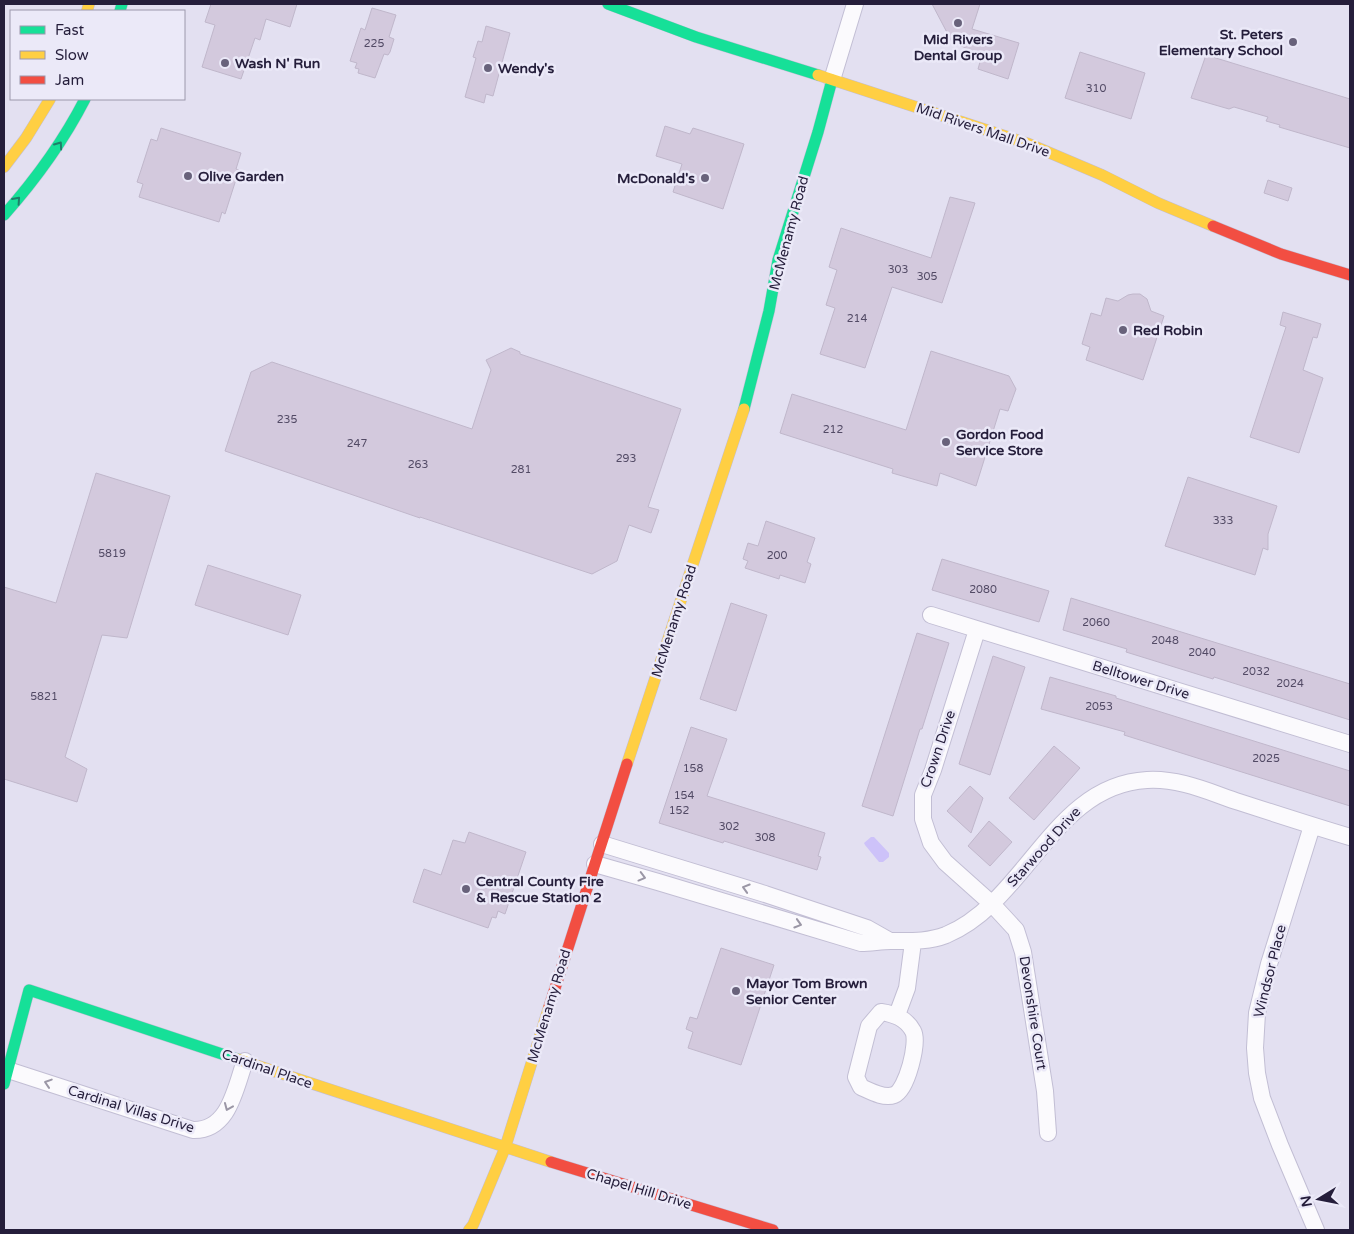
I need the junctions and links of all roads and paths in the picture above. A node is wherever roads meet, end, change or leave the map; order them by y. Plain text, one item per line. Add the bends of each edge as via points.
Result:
1 (608, 4) edge
2 (854, 4) edge
3 (832, 80) junction
4 (49, 100) edge
5 (84, 100) edge
6 (4, 167) edge
7 (4, 215) edge
8 (1350, 276) edge
9 (931, 615) dead end
10 (977, 630) junction
11 (1350, 744) edge
12 (1312, 826) junction
13 (1350, 837) edge
14 (602, 844) junction
15 (595, 864) junction
16 (992, 904) junction
17 (890, 941) junction
18 (913, 942) junction
19 (898, 1015) junction
20 (4, 1021) edge
21 (20, 1028) junction
22 (245, 1061) junction
23 (6, 1077) edge
24 (1048, 1133) dead end
25 (505, 1148) junction
26 (475, 1228) edge
27 (773, 1230) edge
28 (1316, 1230) edge

1 - 3 street, Mid Rivers Mall Drive via 696,37
2 - 3 street, McMenamy Road
3 - 8 street, Mid Rivers Mall Drive via 1029,144 1222,230 1281,254
3 - 14 street, McMenamy Road via 778,260 744,410
4 - 6 street
7 -> 5 street via 31,185 70,128
9 - 10 street, Belltower Drive
10 - 11 street, Belltower Drive
10 - 16 street, Crown Drive via 923,794 923,819 932,843 945,862
12 - 13 street, Starwood Drive
12 - 16 street, Starwood Drive via 1177,781 1124,783 1099,793 1077,809
12 - 28 street, Windsor Place via 1269,964 1257,1013 1255,1048 1262,1098
14 - 15 street, McMenamy Road
17 -> 14 street, Starwood Drive via 867,928
15 -> 17 street, Starwood Drive via 861,943
15 - 25 street, McMenamy Road
16 - 18 street, Starwood Drive via 954,931
16 - 24 street, Devonshire Court via 1016,930 1023,952 1045,1091
17 - 18 street, Starwood Drive
18 - 19 street via 907,988
19 - 19 street via 881,1012 869,1026 856,1077 861,1087 889,1096 896,1095 902,1088 916,1040 908,1023
20 - 21 street
21 - 22 street, Cardinal Place via 28,990
21 - 23 street
22 -> 23 street, Cardinal Villas Drive via 225,1114 214,1125 201,1130
22 - 25 street, Cardinal Place
25 - 26 street, McMenamy Road
25 - 27 street, Chapel Hill Drive

